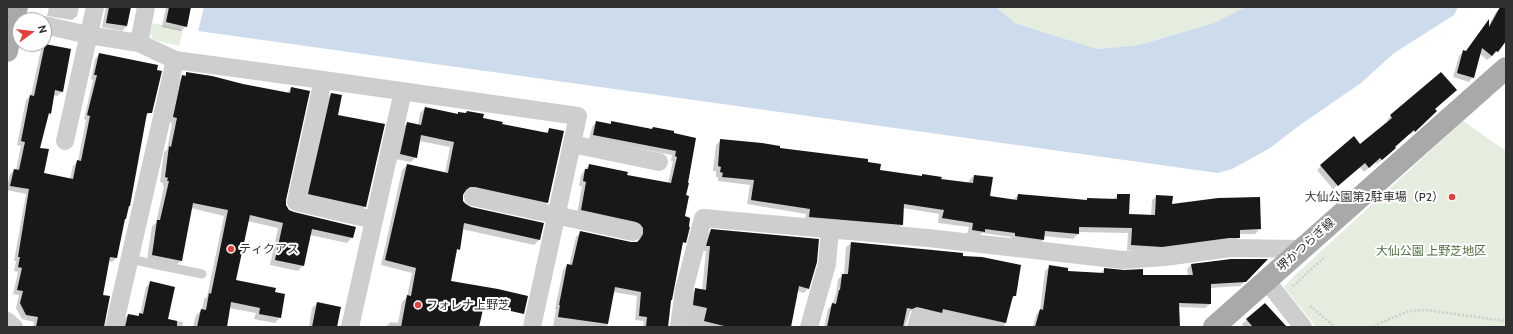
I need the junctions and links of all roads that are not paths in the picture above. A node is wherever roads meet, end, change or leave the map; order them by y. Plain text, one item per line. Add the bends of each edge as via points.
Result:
1 (95, 7) edge
2 (146, 7) edge
3 (52, 27) edge
4 (12, 35) edge
5 (88, 35) junction
6 (139, 43) junction
7 (7, 51) edge
8 (174, 60) junction
9 (1506, 68) edge
10 (323, 80) junction
11 (403, 91) junction
12 (64, 141) dead end
13 (572, 144) junction
14 (659, 162) dead end
15 (473, 197) dead end
16 (556, 215) junction
17 (374, 220) junction
18 (830, 230) junction
19 (633, 232) dead end
20 (1300, 250) junction
21 (129, 258) junction
22 (202, 274) dead end
23 (1273, 274) junction
24 (7, 321) edge
25 (14, 327) edge
26 (114, 327) edge
27 (350, 327) edge
28 (532, 327) edge
29 (679, 327) edge
30 (809, 327) edge
31 (916, 327) edge
32 (953, 327) edge
33 (1214, 327) edge
34 (1303, 327) edge

1 - 5 street
2 - 6 street
3 - 5 street
4 - 7 main road
5 - 6 street
5 - 12 street
6 - 8 street
8 - 10 street
8 - 21 street
9 - 20 main road, 堺かつらぎ線
10 - 11 street
10 - 17 street via 296,202
11 - 13 street via 578,116
11 - 17 street
13 - 14 street
13 - 16 street
15 - 16 street
16 - 19 street
16 - 28 street
17 - 27 street
18 - 20 street via 928,238 1123,260 1230,248
18 - 29 street via 703,218 684,290
18 - 30 street via 827,264
20 - 23 main road, 堺かつらぎ線
21 - 22 lane
21 - 26 street
23 - 33 main road, 堺かつらぎ線
23 - 34 street
24 - 25 street
31 - 32 street via 919,317

